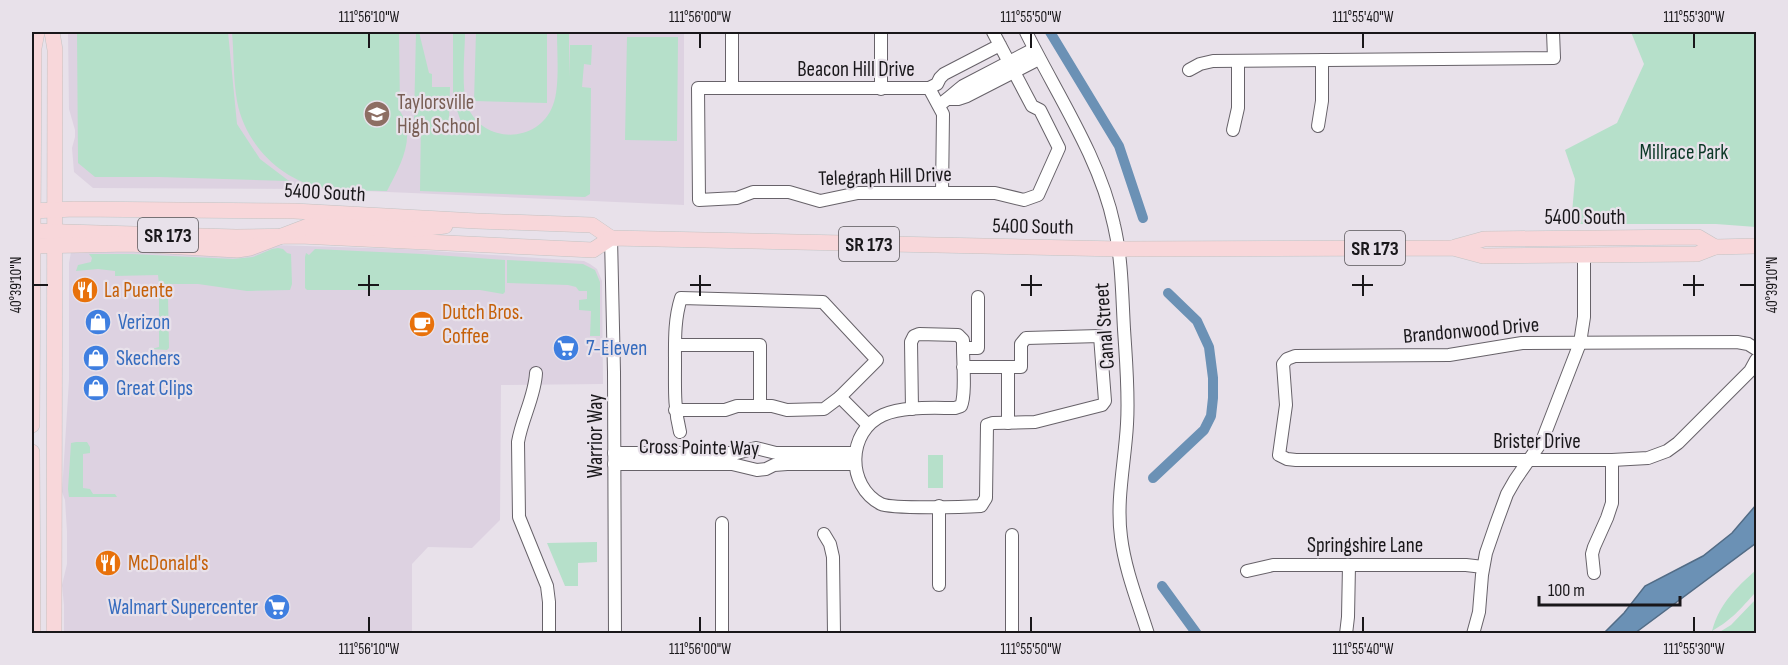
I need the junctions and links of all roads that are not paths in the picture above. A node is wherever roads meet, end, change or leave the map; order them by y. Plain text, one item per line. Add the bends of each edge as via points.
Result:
1 (37, 32) edge
2 (52, 32) edge
3 (732, 32) edge
4 (881, 32) edge
5 (993, 32) edge
6 (1026, 32) edge
7 (1553, 32) edge
8 (1000, 45) junction
9 (1037, 54) junction
10 (1322, 60) junction
11 (1238, 61) junction
12 (1012, 67) junction
13 (1189, 70) dead end
14 (732, 88) junction
15 (929, 88) junction
16 (881, 89) junction
17 (944, 102) junction
18 (1318, 126) dead end
19 (1233, 130) dead end
20 (942, 193) junction
21 (699, 200) joint
22 (56, 203) junction
23 (32, 204) edge
24 (477, 221) junction
25 (32, 236) edge
26 (280, 236) junction
27 (56, 238) junction
28 (611, 238) junction
29 (1756, 246) edge
30 (1715, 247) junction
31 (1453, 248) junction
32 (1119, 249) junction
33 (1584, 256) junction
34 (978, 297) dead end
35 (1580, 343) junction
36 (675, 345) junction
37 (963, 348) junction
38 (1756, 349) edge
39 (1756, 360) edge
40 (1008, 367) junction
41 (963, 368) junction
42 (536, 372) dead end
43 (840, 397) junction
44 (760, 406) junction
45 (912, 409) junction
46 (675, 410) junction
47 (1008, 423) junction
48 (32, 425) edge
49 (868, 425) junction
50 (680, 432) dead end
51 (32, 452) edge
52 (1279, 455) joint
53 (614, 459) junction
54 (855, 459) junction
55 (1530, 460) junction
56 (1612, 460) junction
57 (939, 506) junction
58 (722, 523) dead end
59 (824, 534) dead end
60 (1012, 535) dead end
61 (1348, 565) junction
62 (1483, 567) junction
63 (1247, 571) dead end
64 (1594, 573) dead end
65 (939, 585) dead end
66 (33, 633) edge
67 (54, 633) edge
68 (549, 633) edge
69 (615, 633) edge
70 (722, 633) edge
71 (834, 633) edge
72 (1012, 633) edge
73 (1148, 633) edge
74 (1346, 633) edge
75 (1473, 633) edge

1 - 23 main road
2 - 22 main road
3 - 14 street
4 - 16 street
5 - 8 street
6 - 9 street, Canal Street
7 - 10 street via 1554,58
8 - 12 street
8 - 15 street, Beacon Hill Drive via 944,74 938,84
9 - 12 street
9 - 32 street, Canal Street via 1105,190
10 - 11 street
10 - 18 street
11 - 13 street via 1206,62
11 - 19 street via 1238,108
12 - 17 street via 963,86
12 - 20 street, Telegraph Hill Drive via 1059,148 1038,195 1024,200 995,193
14 - 16 street, Beacon Hill Drive
14 - 21 street, Beacon Hill Drive via 699,88
15 - 16 street, Beacon Hill Drive
15 - 17 street
17 - 20 street
20 - 21 street, Telegraph Hill Drive via 858,193 820,201 789,192 753,192 737,198
22 - 23 main road, 5400 South / SR 173
22 - 24 main road, 5400 South / SR 173
22 - 27 main road
23 - 25 main road
24 - 26 main road via 418,229 308,226
24 - 28 main road, 5400 South / SR 173 via 592,225
25 - 27 main road
25 - 48 main road
26 - 27 main road via 237,250
26 - 28 main road, 5400 South / SR 173 via 593,250
27 - 67 main road
28 - 32 main road, 5400 South / SR 173
28 - 53 street, Warrior Way
29 - 30 main road, 5400 South / SR 173
30 - 31 main road, 5400 South / SR 173 via 1698,237 1484,239
30 - 33 main road, 5400 South / SR 173 via 1697,254
31 - 32 main road, 5400 South / SR 173
31 - 33 main road, 5400 South / SR 173 via 1483,256
32 - 73 street, Canal Street via 1128,405 1120,529
33 - 35 street
34 - 37 street via 978,348
35 - 38 street, Brandonwood Drive via 1737,342
35 - 52 street, Brandonwood Drive via 1517,343 1449,355 1287,358 1283,364 1286,405
35 - 55 street via 1542,441
36 - 43 street via 681,298 822,302 877,360
36 - 44 street via 760,345
36 - 46 street
37 - 41 street
37 - 45 street via 958,335 914,336
39 - 56 street, Brister Drive via 1750,371 1672,447 1648,458
40 - 41 street
40 - 47 street
40 - 47 street via 1021,367 1021,345 1026,338 1100,336 1104,404 1035,422
41 - 45 street via 961,406
42 - 68 street via 518,442 519,517 547,586
43 - 44 street via 824,410
43 - 49 street
44 - 46 street
45 - 49 street via 891,412
46 - 50 street
47 - 57 street via 987,425 984,504
49 - 54 street
51 - 66 main road
52 - 55 street, Brister Drive via 1296,460
53 - 54 street, Cross Pointe Way via 737,453 756,448
53 - 54 street, Cross Pointe Way via 732,464 757,470 774,465
53 - 69 street, Warrior Way
54 - 57 street via 862,484 881,504
55 - 56 street, Brister Drive
55 - 62 street via 1507,494
56 - 64 street via 1612,503 1592,554
57 - 65 street
58 - 70 street
59 - 71 street via 833,557
60 - 72 street
61 - 62 street, Springshire Lane
61 - 63 street, Springshire Lane via 1273,565
61 - 74 street
62 - 75 street

